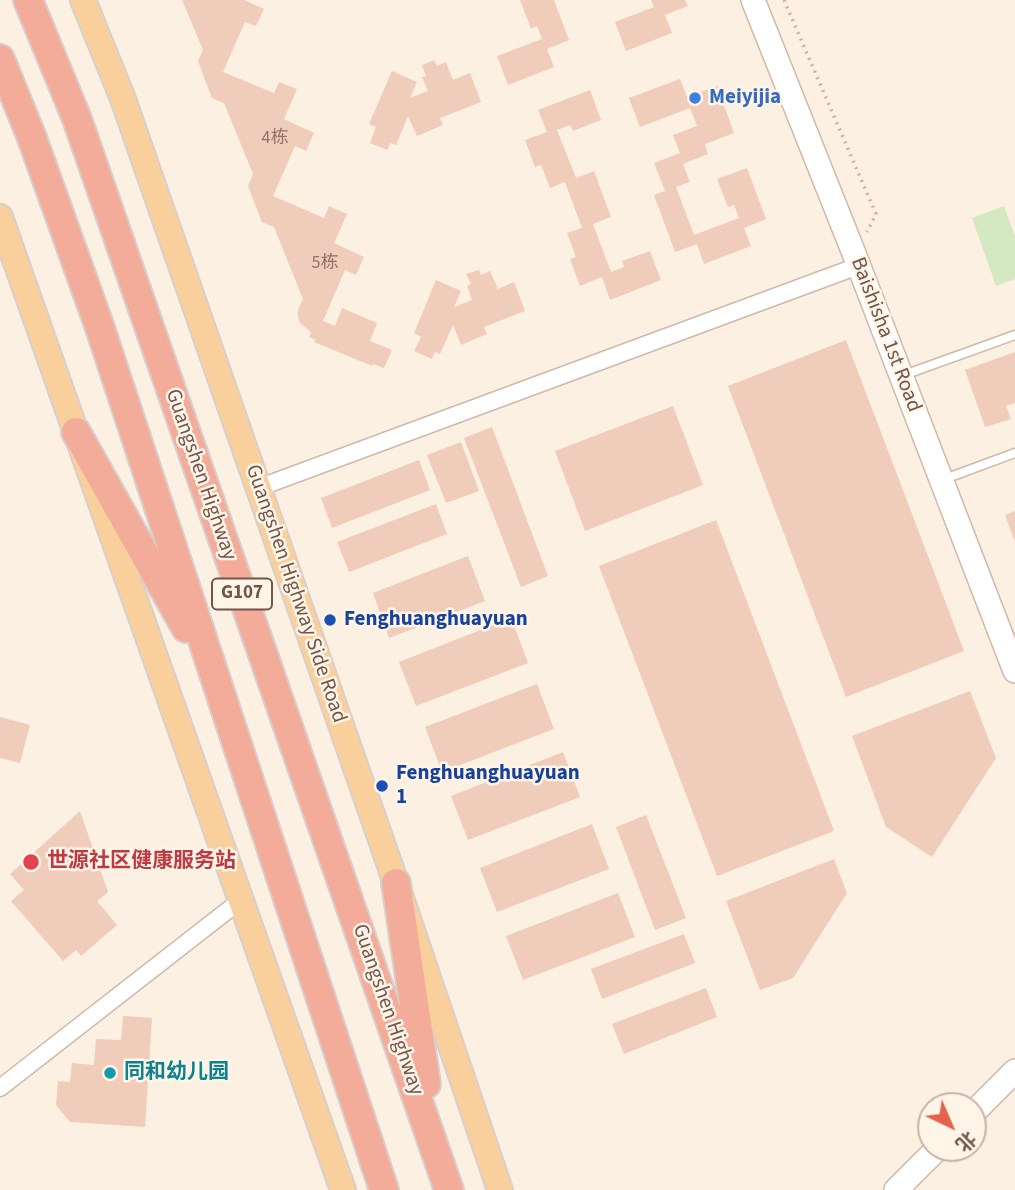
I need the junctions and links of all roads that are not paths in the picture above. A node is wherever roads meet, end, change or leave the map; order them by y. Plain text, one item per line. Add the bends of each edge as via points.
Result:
1 (28, 0) edge
2 (83, 0) edge
3 (753, 0) edge
4 (0, 59) edge
5 (0, 218) edge
6 (857, 261) junction
7 (1015, 335) edge
8 (901, 376) junction
9 (76, 432) junction
10 (1015, 453) edge
11 (942, 480) junction
12 (258, 488) junction
13 (1015, 671) edge
14 (217, 682) junction
15 (396, 883) junction
16 (241, 900) junction
17 (1015, 1071) edge
18 (0, 1088) edge
19 (987, 1099) edge
20 (436, 1149) junction
21 (924, 1162) edge
22 (343, 1190) edge
23 (384, 1190) edge
24 (449, 1190) edge
25 (500, 1190) edge
26 (896, 1190) edge

1 - 20 highway, Guangshen Highway / G107 via 77,119
2 - 12 main road, Guangshen Highway Side Road via 123,99
3 - 6 street, Baishisha 1st Road
4 - 14 highway, G107 via 99,325
5 - 9 main road
6 - 8 street, Baishisha 1st Road
6 - 12 street
7 - 8 lane
8 - 11 street, Baishisha 1st Road
9 - 14 highway
9 - 16 main road
10 - 11 lane
11 - 13 street, Baishisha 1st Road
12 - 15 main road, Guangshen Highway Side Road
14 - 23 highway, G107
15 - 20 highway
15 - 25 main road, Guangshen Highway Side Road
16 - 18 street
16 - 22 main road
17 - 19 street
20 - 24 highway, Guangshen Highway / G107
21 - 26 street

